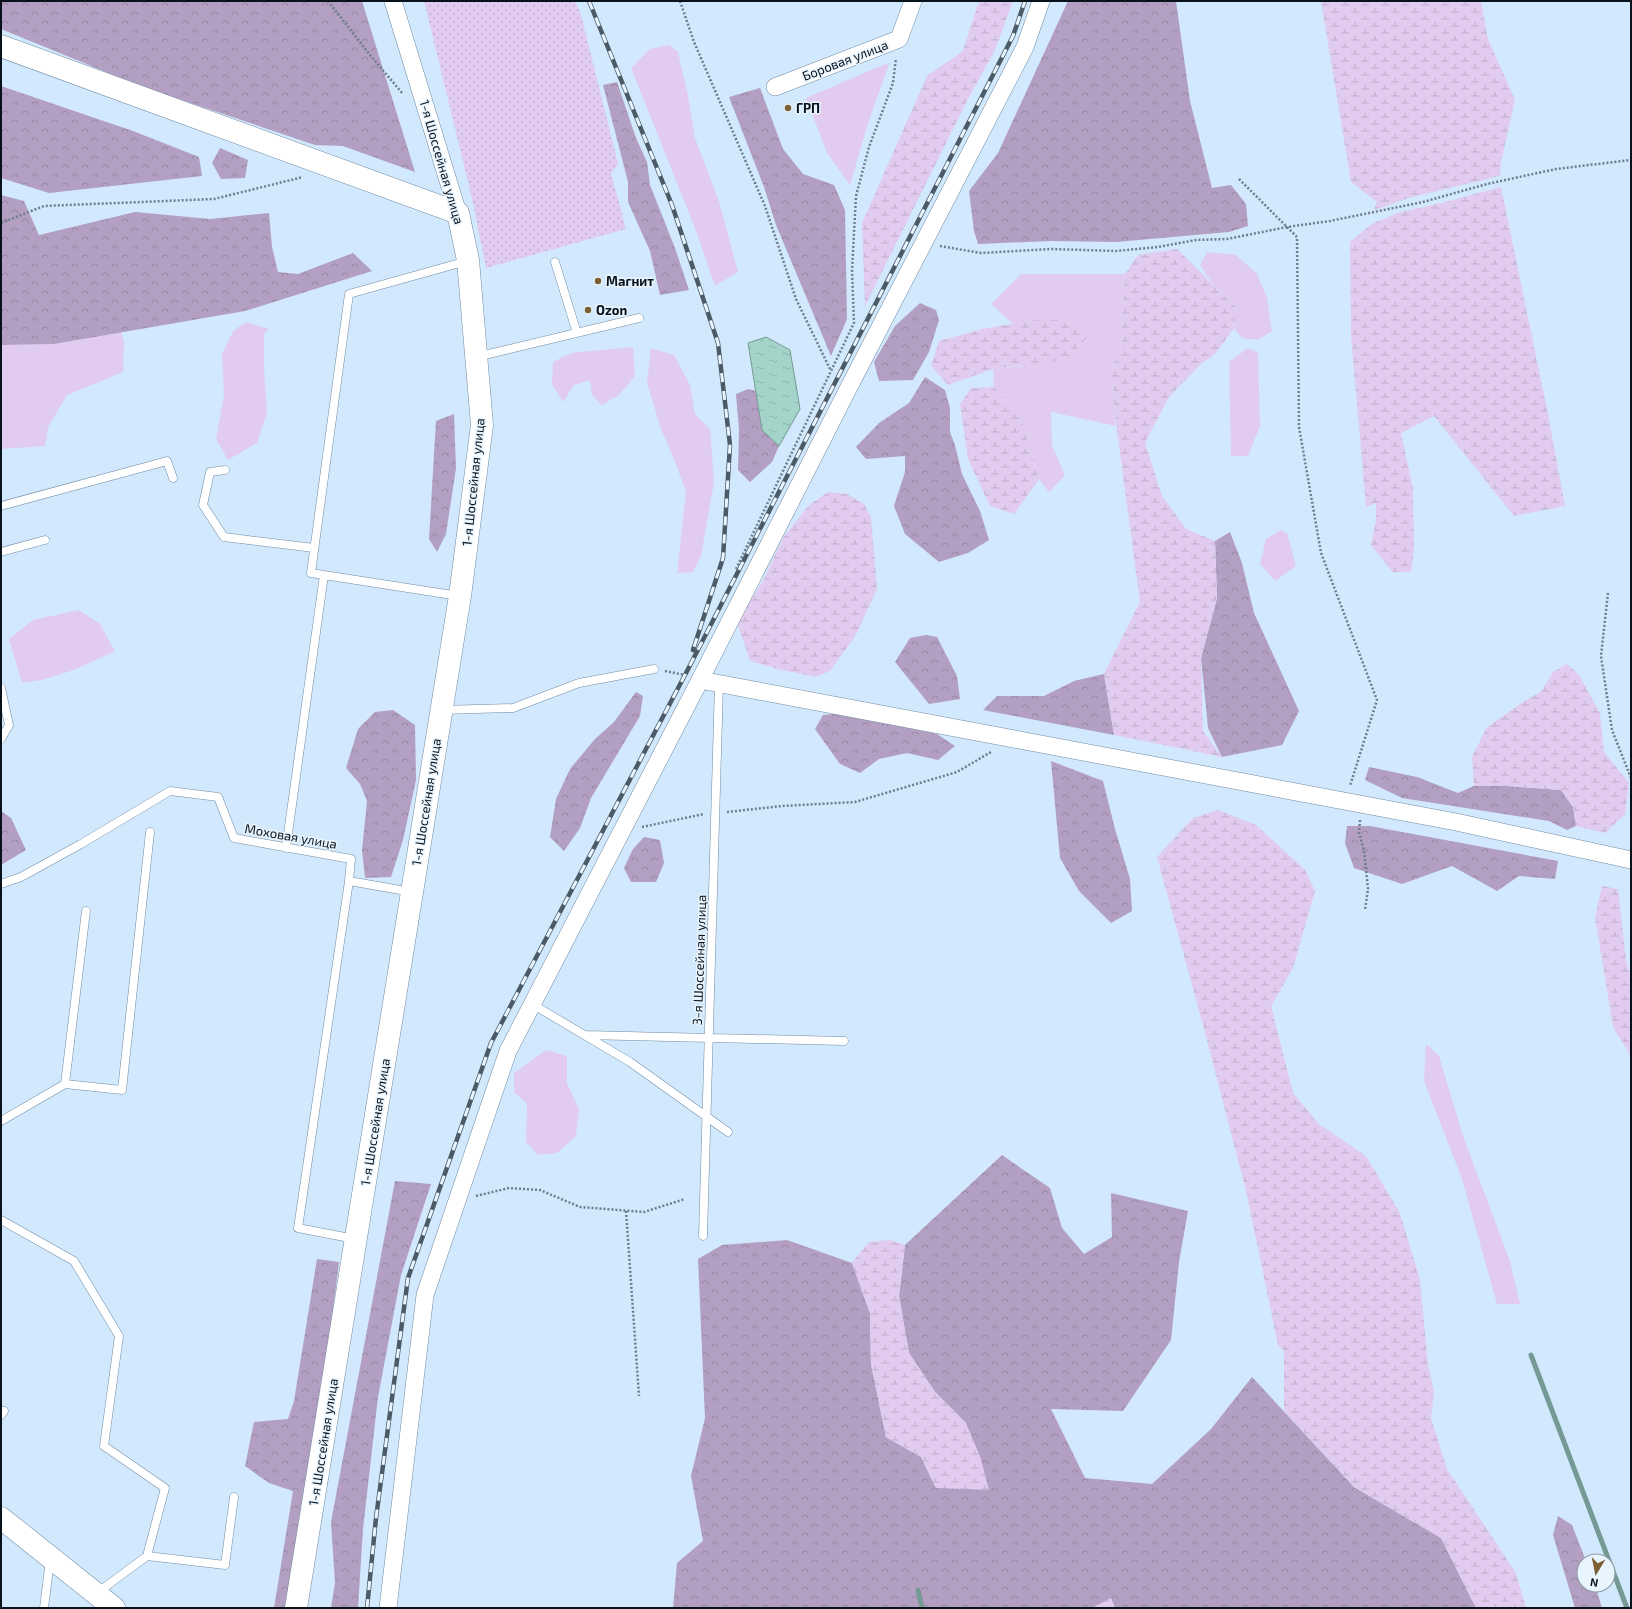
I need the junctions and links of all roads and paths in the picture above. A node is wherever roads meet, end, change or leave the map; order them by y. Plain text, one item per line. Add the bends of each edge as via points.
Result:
1 (328, 1) edge
2 (393, 1) edge
3 (680, 1) edge
4 (913, 1) edge
5 (1041, 1) edge
6 (899, 39) junction
7 (1, 46) edge
8 (775, 87) dead end
9 (406, 98) dead end
10 (1631, 160) edge
11 (309, 176) dead end
12 (1239, 180) dead end
13 (458, 213) junction
14 (1, 223) edge
15 (1287, 227) junction
16 (924, 243) junction
17 (468, 260) junction
18 (555, 262) dead end
19 (639, 318) dead end
20 (577, 333) junction
21 (476, 357) junction
22 (831, 370) junction
23 (225, 470) dead end
24 (173, 478) dead end
25 (1, 506) edge
26 (45, 540) dead end
27 (314, 548) junction
28 (1, 552) edge
29 (734, 574) dead end
30 (324, 575) junction
31 (1608, 592) dead end
32 (460, 596) junction
33 (654, 669) joint
34 (700, 680) junction
35 (719, 684) junction
36 (1, 688) edge
37 (441, 710) junction
38 (1, 738) edge
39 (994, 751) dead end
40 (1631, 778) edge
41 (1353, 802) junction
42 (716, 813) junction
43 (150, 832) dead end
44 (621, 833) junction
45 (286, 848) junction
46 (1631, 860) edge
47 (349, 881) junction
48 (1, 884) edge
49 (412, 892) junction
50 (1365, 910) dead end
51 (86, 911) dead end
52 (532, 1004) junction
53 (585, 1035) junction
54 (709, 1038) junction
55 (844, 1041) dead end
56 (65, 1084) junction
57 (707, 1117) junction
58 (1, 1121) edge
59 (728, 1132) dead end
60 (685, 1199) dead end
61 (457, 1201) junction
62 (626, 1211) junction
63 (1, 1220) edge
64 (703, 1236) dead end
65 (356, 1239) junction
66 (639, 1396) dead end
67 (1, 1411) edge
68 (1, 1415) edge
69 (234, 1497) dead end
70 (1, 1518) edge
71 (147, 1556) junction
72 (51, 1557) junction
73 (96, 1594) junction
74 (44, 1608) edge
75 (114, 1608) edge
76 (296, 1608) edge
77 (388, 1608) edge

1 - 9 path
2 - 13 street, 1-я Шоссейная улица
3 - 22 path via 694,42 765,206 796,298
4 - 6 street, Боровая улица
5 - 16 street via 1025,47
6 - 8 street, Боровая улица
6 - 22 path via 893,83 869,147 856,196 852,270 854,323
7 - 13 street
10 - 15 path via 1556,169 1422,202
11 - 14 path via 214,199 44,206
12 - 15 path
13 - 17 street, 1-я Шоссейная улица
15 - 16 path via 1227,239 1196,240 1116,251 1051,249 981,253
15 - 41 path via 1297,237 1299,427 1321,553 1377,700
16 - 34 street
17 - 21 street, 1-я Шоссейная улица
17 - 27 lane via 349,294
18 - 20 lane
19 - 20 lane
20 - 21 lane
21 - 32 street, 1-я Шоссейная улица via 482,425
22 - 29 path
23 - 27 lane via 210,472 203,505 224,537
24 - 25 lane via 167,461
26 - 28 lane
27 - 30 lane via 311,573
30 - 32 lane
30 - 45 lane
31 - 40 path via 1601,656 1612,730
32 - 37 street, 1-я Шоссейная улица
33 - 34 path
33 - 37 lane via 579,683 513,708
34 - 35 street
34 - 44 street
35 - 41 street
35 - 42 lane, 3-я Шоссейная улица
36 - 38 lane via 9,725
37 - 49 street, 1-я Шоссейная улица
39 - 42 path via 957,772 855,802
41 - 46 street
41 - 50 path via 1364,850 1368,889
42 - 44 path
42 - 54 lane, 3-я Шоссейная улица
43 - 56 lane via 122,1090
44 - 52 street
45 - 47 lane, Моховая улица via 351,859
45 - 48 lane, Моховая улица via 234,838 218,797 170,791 74,848 21,877
47 - 49 lane
47 - 65 lane via 298,1228
49 - 65 street, 1-я Шоссейная улица
51 - 56 lane
52 - 53 lane
52 - 61 street via 508,1051
53 - 54 lane
53 - 57 lane via 630,1062
54 - 55 lane
54 - 57 lane, 3-я Шоссейная улица
56 - 58 lane
57 - 59 lane
57 - 64 lane, 3-я Шоссейная улица
60 - 62 path via 644,1212
61 - 62 path via 509,1188 540,1190 580,1207
61 - 77 street via 425,1295
62 - 66 path
63 - 71 lane via 74,1261 119,1336 104,1446 165,1488
65 - 76 street, 1-я Шоссейная улица
67 - 68 lane via 4,1411
69 - 71 lane via 224,1565
70 - 72 street
71 - 73 lane
72 - 73 street
72 - 74 lane
73 - 75 street

